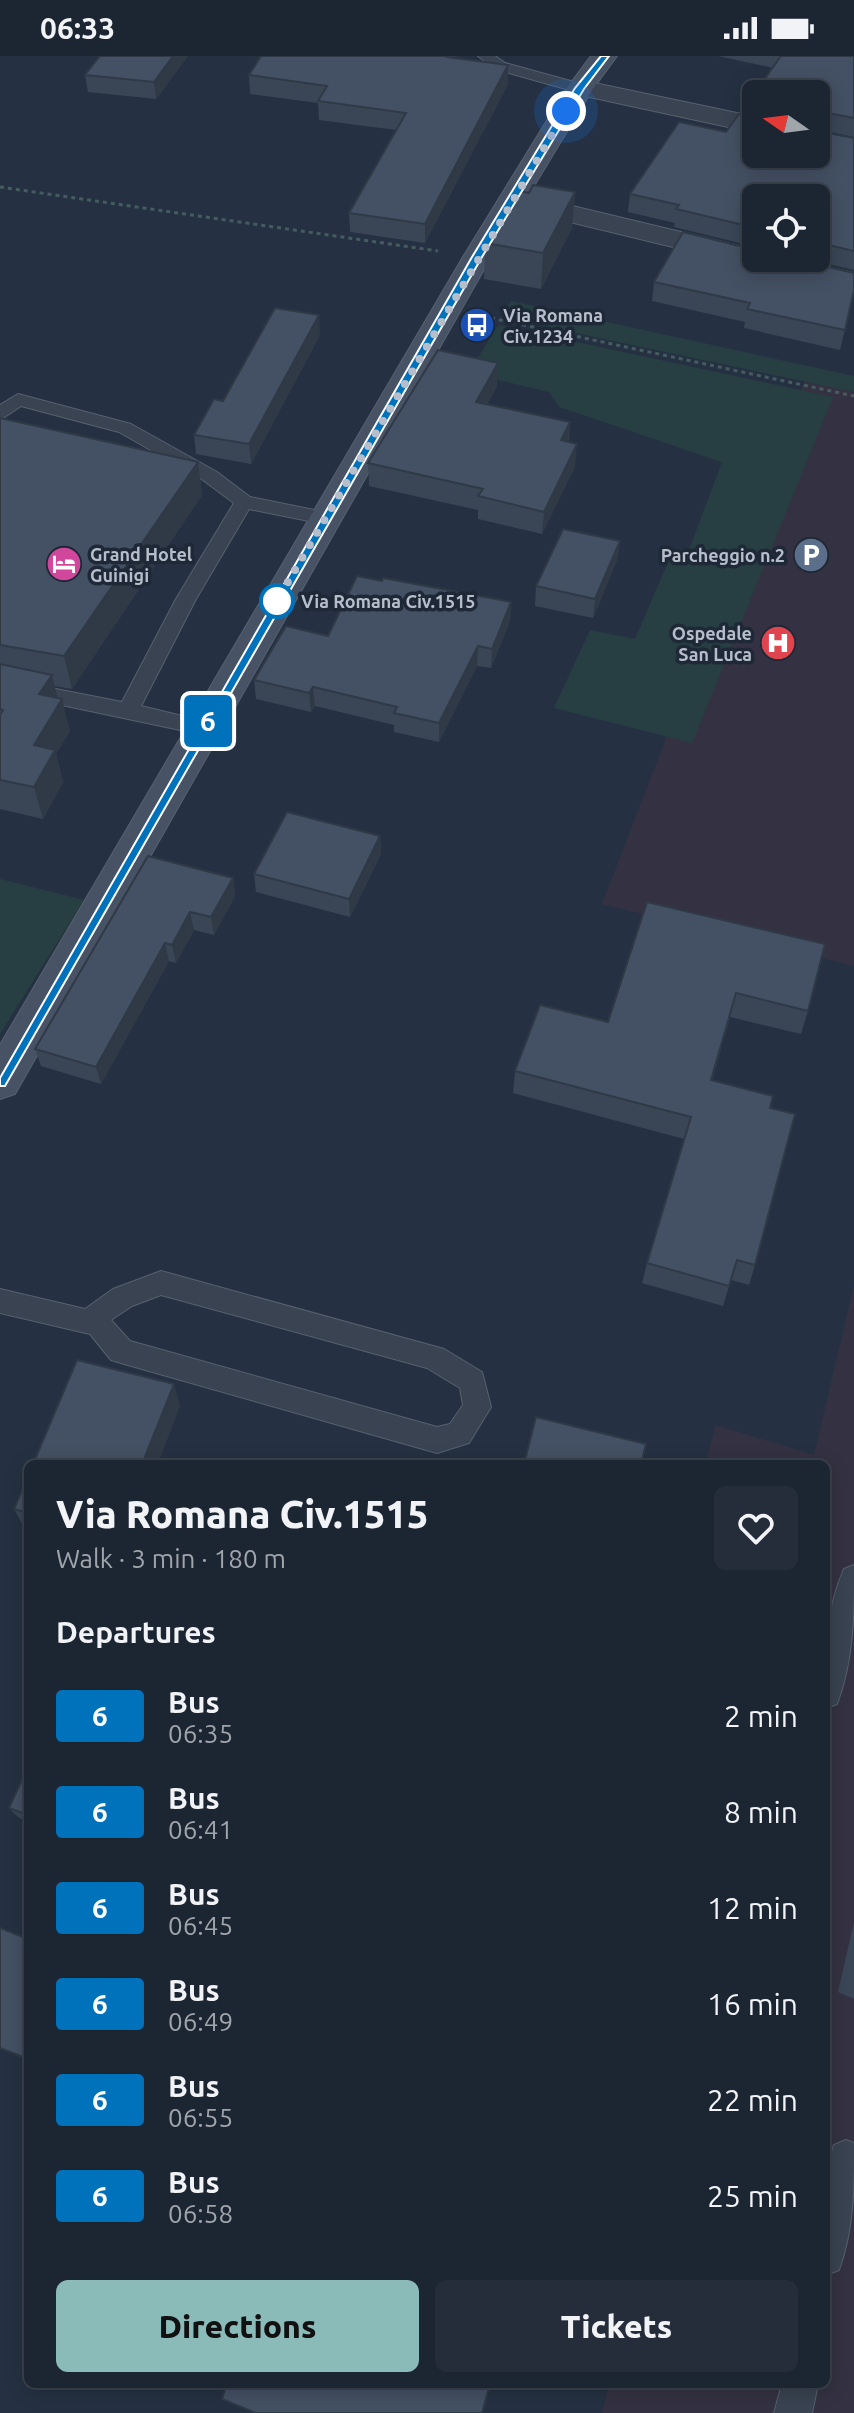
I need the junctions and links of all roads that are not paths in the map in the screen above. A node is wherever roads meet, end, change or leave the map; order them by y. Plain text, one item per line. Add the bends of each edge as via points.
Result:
1 (485, 56) edge
2 (604, 56) edge
3 (471, 65) edge
4 (500, 66) junction
5 (580, 88) junction
6 (742, 122) edge
7 (512, 199) junction
8 (854, 282) edge
9 (0, 415) edge
10 (244, 502) junction
11 (324, 518) junction
12 (0, 685) edge
13 (128, 710) junction
14 (204, 728) junction
15 (0, 1082) edge
16 (0, 1301) edge
17 (89, 1322) junction
18 (854, 1579) edge
19 (830, 1677) edge
20 (842, 2155) edge
21 (830, 2232) edge
22 (799, 2388) edge
23 (793, 2413) edge

1 - 4 lane
2 - 5 main road
3 - 4 lane
4 - 5 lane
5 - 6 street
5 - 7 main road
7 - 8 street
7 - 11 main road
9 - 10 lane via 18,399 125,428 210,476
10 - 11 lane
10 - 13 lane
11 - 14 main road
12 - 13 lane
13 - 14 lane
14 - 15 main road
16 - 17 lane
17 - 17 lane via 99,1325 121,1351 437,1440 459,1434 477,1407 472,1381 434,1358 161,1283 132,1291
18 - 19 lane
20 - 21 lane
22 - 23 lane

